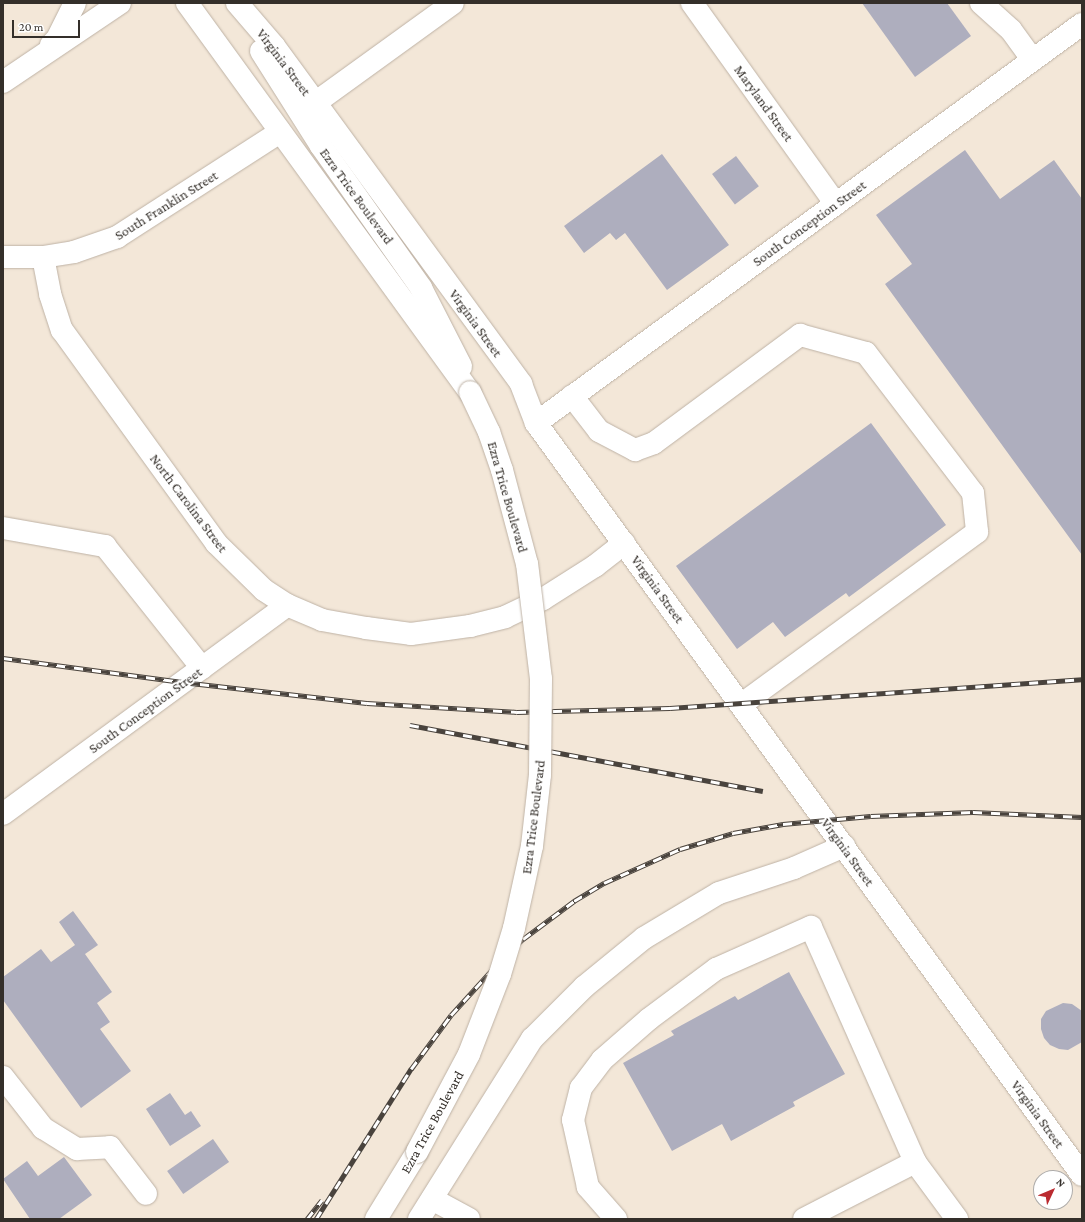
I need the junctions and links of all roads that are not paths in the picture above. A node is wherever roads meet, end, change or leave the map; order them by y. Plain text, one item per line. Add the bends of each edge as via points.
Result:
1 (75, 3) edge
2 (120, 3) edge
3 (186, 3) edge
4 (204, 3) edge
5 (238, 3) edge
6 (453, 3) edge
7 (692, 3) edge
8 (981, 3) edge
9 (1082, 24) edge
10 (36, 60) junction
11 (1033, 60) junction
12 (3, 82) edge
13 (315, 103) junction
14 (280, 132) junction
15 (836, 204) junction
16 (3, 257) edge
17 (43, 257) junction
18 (402, 260) junction
19 (470, 392) junction
20 (572, 396) junction
21 (536, 423) junction
22 (3, 528) edge
23 (624, 543) junction
24 (287, 605) junction
25 (202, 668) junction
26 (742, 704) junction
27 (3, 814) edge
28 (844, 846) junction
29 (3, 1077) edge
30 (915, 1162) junction
31 (1082, 1175) edge
32 (146, 1194) dead end
33 (432, 1198) junction
34 (376, 1219) edge
35 (419, 1219) edge
36 (469, 1219) edge
37 (616, 1219) edge
38 (804, 1219) edge
39 (957, 1219) edge

1 - 10 main road via 57,39
2 - 10 main road
3 - 14 main road
4 - 18 main road via 371,235
5 - 13 main road, Virginia Street via 274,46
5 - 18 main road, Ezra Trice Boulevard via 264,55 321,146
6 - 13 main road
7 - 15 main road, Maryland Street
8 - 11 main road via 1011,30
9 - 11 main road, South Conception Street
10 - 12 main road
11 - 15 main road, South Conception Street
13 - 21 main road, Virginia Street via 521,384
14 - 17 main road, South Franklin Street via 117,237 74,252
14 - 19 main road, Ezra Trice Boulevard
15 - 20 main road, South Conception Street
16 - 17 main road, South Franklin Street
17 - 24 main road, North Carolina Street via 50,294 62,330 216,543 264,590
18 - 19 main road, Ezra Trice Boulevard via 457,356
19 - 34 main road, Ezra Trice Boulevard, bridge via 489,432 502,470 527,564 541,679 540,775 532,846 514,928 500,974 469,1054 417,1152
20 - 21 main road, South Conception Street
20 - 26 main road via 599,430 635,450 654,443 800,335 866,353 973,494 977,532
21 - 23 main road, Virginia Street
22 - 25 main road via 105,546
23 - 24 main road, North Carolina Street via 595,566 543,599 505,617 470,626 411,634 322,620
23 - 26 main road, Virginia Street
24 - 25 main road, South Conception Street
25 - 27 main road, South Conception Street
26 - 28 main road, Virginia Street
28 - 31 main road, Virginia Street
28 - 33 main road via 794,868 720,893 644,938 584,987 532,1039
29 - 32 main road via 43,1128 77,1149 110,1148
30 - 37 main road via 811,927 716,969 649,1019 602,1060 582,1088 573,1120 588,1187
30 - 38 main road
30 - 39 main road
33 - 35 main road
33 - 36 main road

